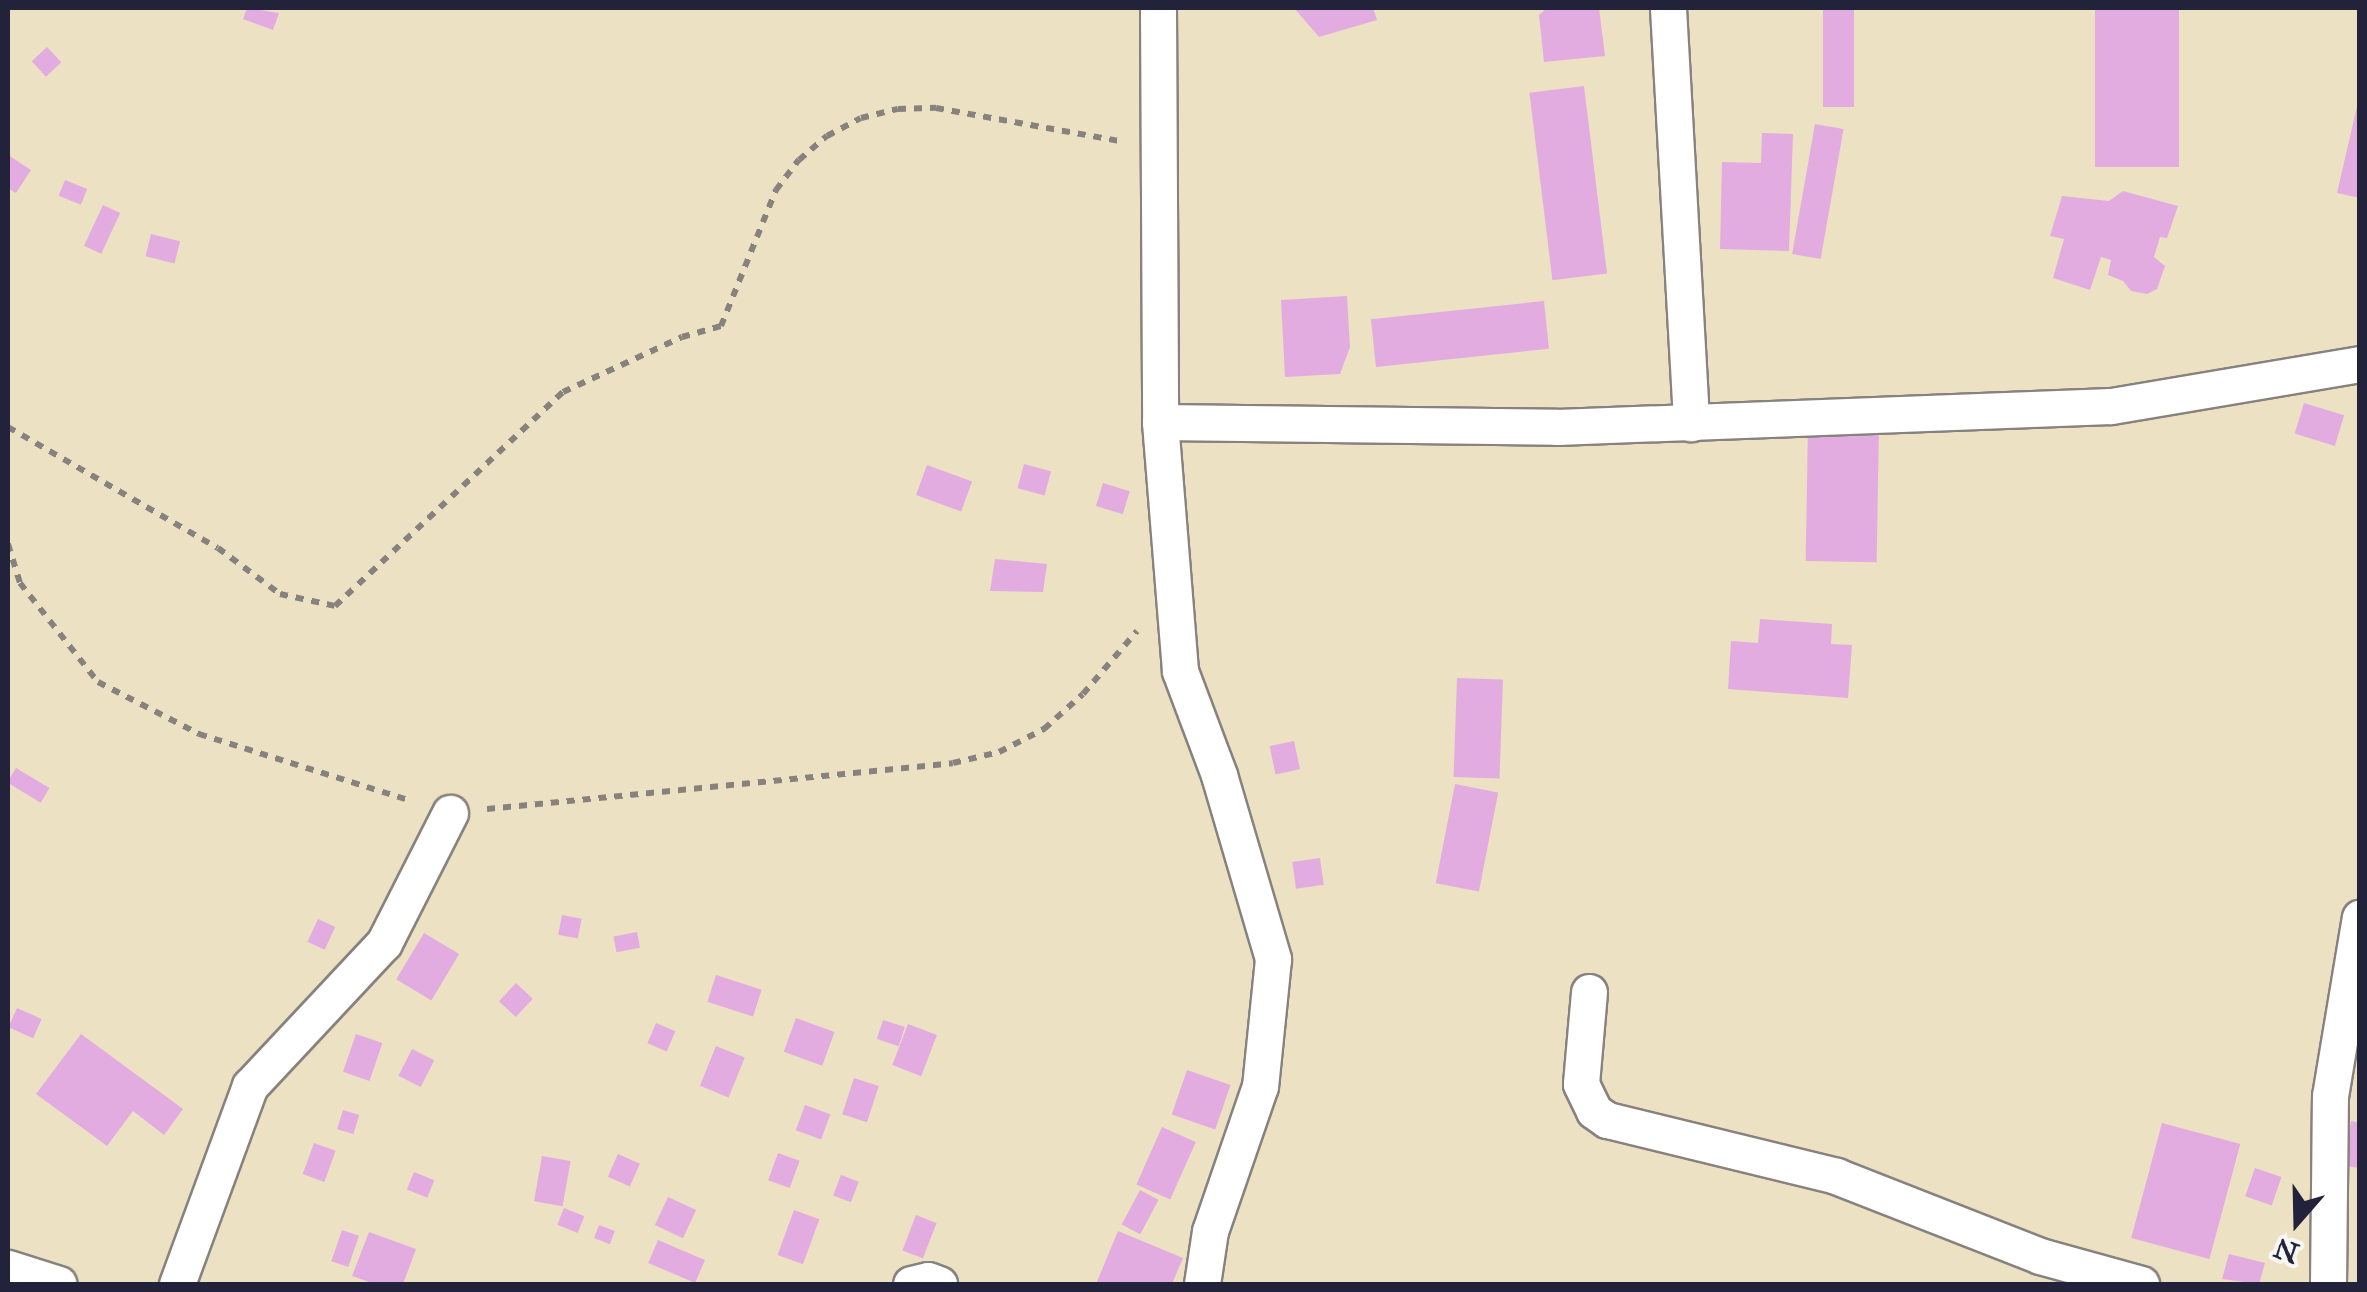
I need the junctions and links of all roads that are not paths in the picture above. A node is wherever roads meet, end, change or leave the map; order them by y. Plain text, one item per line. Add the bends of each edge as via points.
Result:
1 (1158, 8) edge
2 (1668, 8) edge
3 (2360, 364) edge
4 (1160, 422) junction
5 (1691, 423) junction
6 (450, 813) road end
7 (2360, 917) edge
8 (1590, 992) dead end
9 (8, 1268) edge
10 (59, 1284) edge
11 (178, 1284) edge
12 (911, 1284) edge
13 (939, 1284) edge
14 (1202, 1284) edge
15 (2141, 1284) edge
16 (2328, 1284) edge

1 - 4 street
2 - 5 street
3 - 5 street via 2111,406
4 - 5 street
4 - 14 street via 1180,671 1219,775 1273,959 1260,1086 1210,1231
6 - 11 street via 384,943 250,1086
7 - 16 street via 2330,1096
8 - 15 street via 1580,1084 1606,1120 1836,1176 2040,1256
9 - 10 street
12 - 13 street

